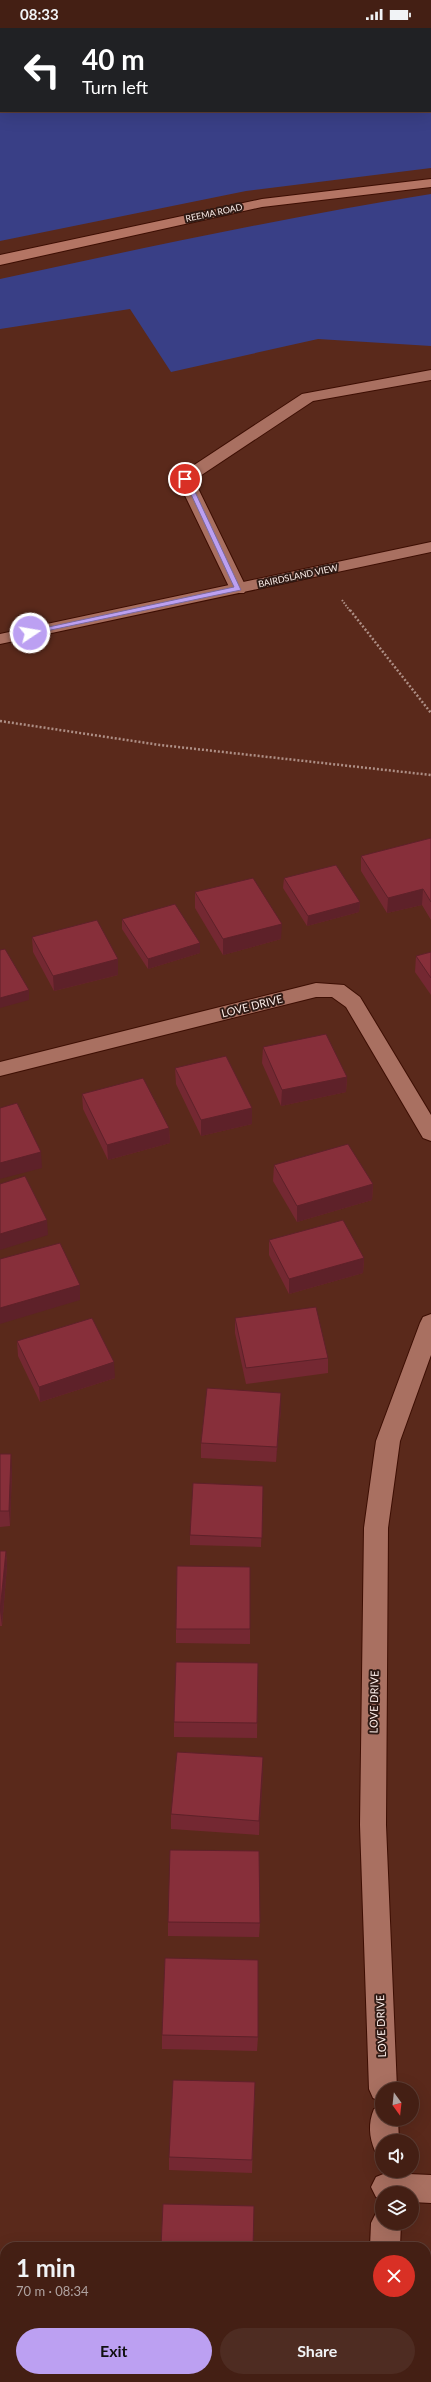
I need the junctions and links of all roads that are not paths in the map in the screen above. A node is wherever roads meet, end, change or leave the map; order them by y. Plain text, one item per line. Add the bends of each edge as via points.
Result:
1 (431, 183) edge
2 (0, 260) edge
3 (431, 375) edge
4 (431, 547) edge
5 (238, 589) junction
6 (0, 640) edge
7 (0, 1069) edge
8 (431, 1133) edge
9 (431, 1324) edge
10 (383, 2082) edge
11 (386, 2184) edge
12 (431, 2189) edge
13 (386, 2230) edge
14 (385, 2242) edge

1 - 2 street, REEMA ROAD via 262,203 89,238
3 - 5 street via 308,397 185,479
4 - 5 street, BAIRDSLAND VIEW
5 - 6 street, BAIRDSLAND VIEW
7 - 8 street, LOVE DRIVE via 316,990 337,990 353,1002
9 - 10 street, LOVE DRIVE via 388,1441 376,1528 373,1825
11 - 12 street
13 - 14 street

